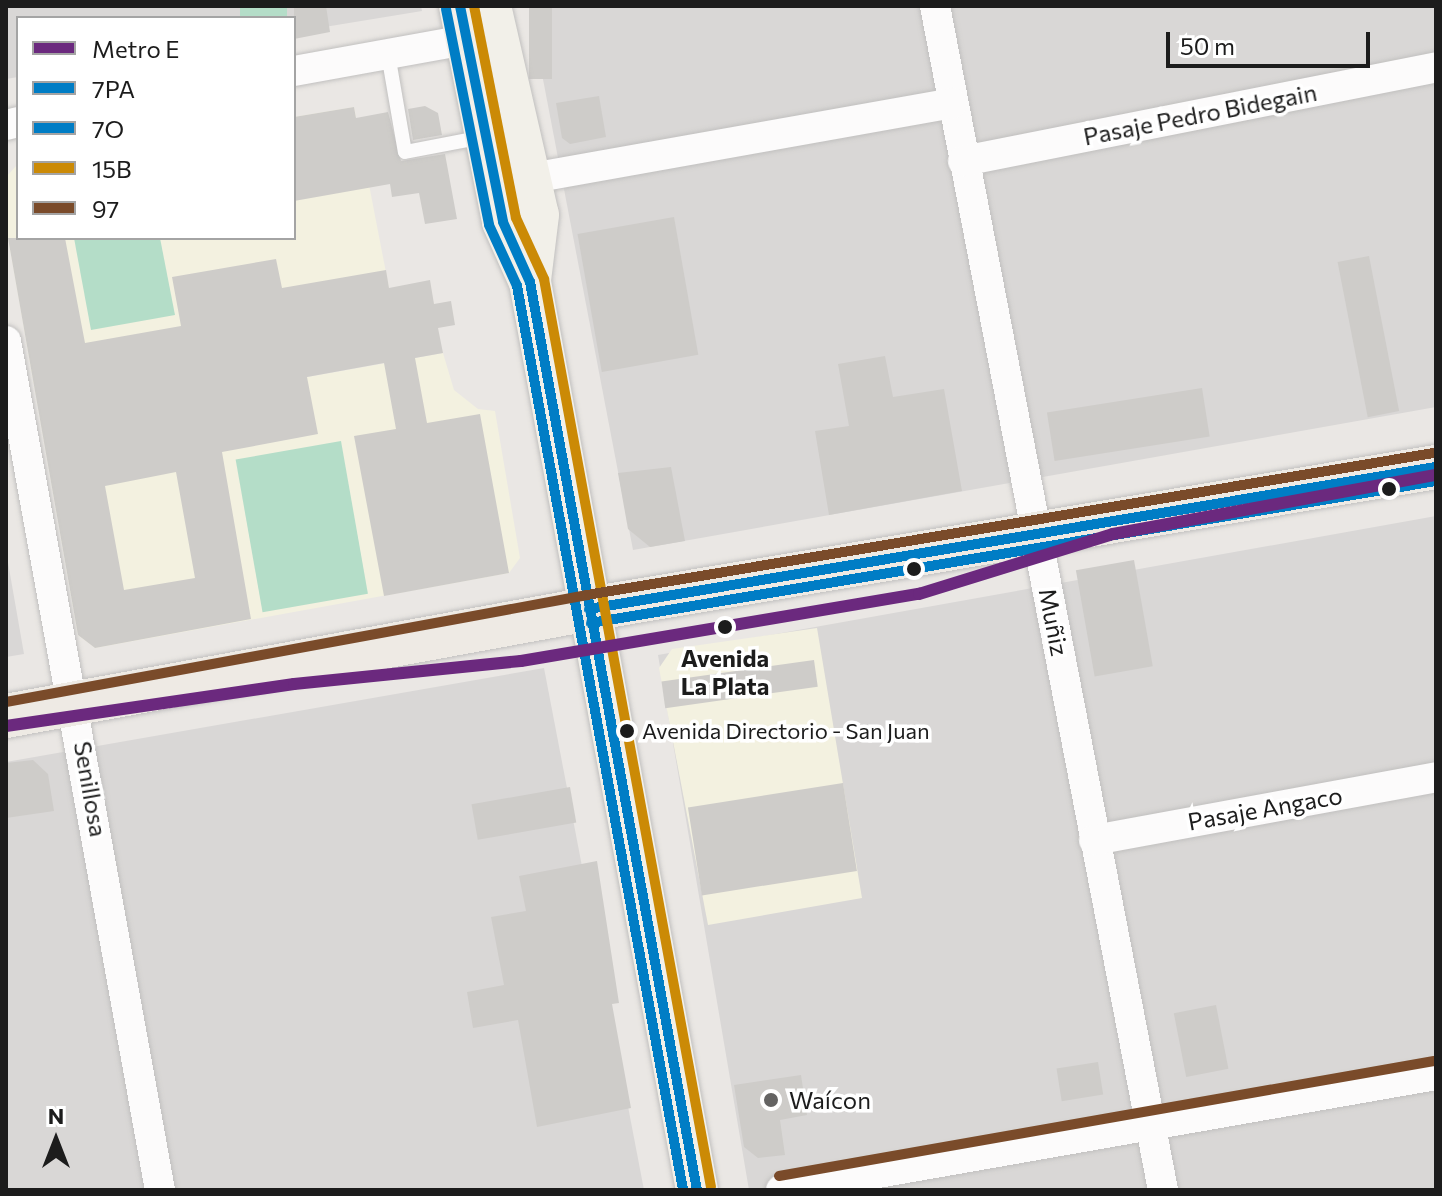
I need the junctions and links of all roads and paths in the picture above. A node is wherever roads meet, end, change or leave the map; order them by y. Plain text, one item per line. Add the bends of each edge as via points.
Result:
1 (490, 6) edge
2 (935, 6) edge
3 (462, 23) edge
4 (388, 54) junction
5 (1436, 67) edge
6 (296, 71) edge
7 (952, 103) junction
8 (485, 137) junction
9 (963, 161) junction
10 (528, 164) junction
11 (530, 282) junction
12 (6, 341) edge
13 (1436, 467) edge
14 (1038, 537) junction
15 (589, 609) junction
16 (76, 704) junction
17 (6, 716) edge
18 (1436, 777) edge
19 (1094, 840) junction
20 (1436, 1075) edge
21 (1152, 1127) junction
22 (160, 1190) edge
23 (697, 1190) edge
24 (781, 1190) edge
25 (1163, 1190) edge

1 - 10 main road
2 - 7 street, Muñiz
3 - 4 street
3 - 8 main road
3 - 10 main road via 486,46 503,126
4 - 6 street
4 - 8 lane via 405,152
5 - 9 street, Pasaje Pedro Bidegain
7 - 9 street, Muñiz
7 - 10 street
8 - 11 main road via 503,222
9 - 14 street, Muñiz
10 - 11 main road via 538,215
11 - 15 main road
12 - 16 street, Senillosa
13 - 14 main road
14 - 15 main road
14 - 19 street, Muñiz
15 - 16 main road
15 - 23 main road
16 - 17 main road
16 - 22 street, Senillosa
18 - 19 street, Pasaje Angaco
19 - 21 street, Muñiz
20 - 21 street
21 - 24 street
21 - 25 street, Muñiz

